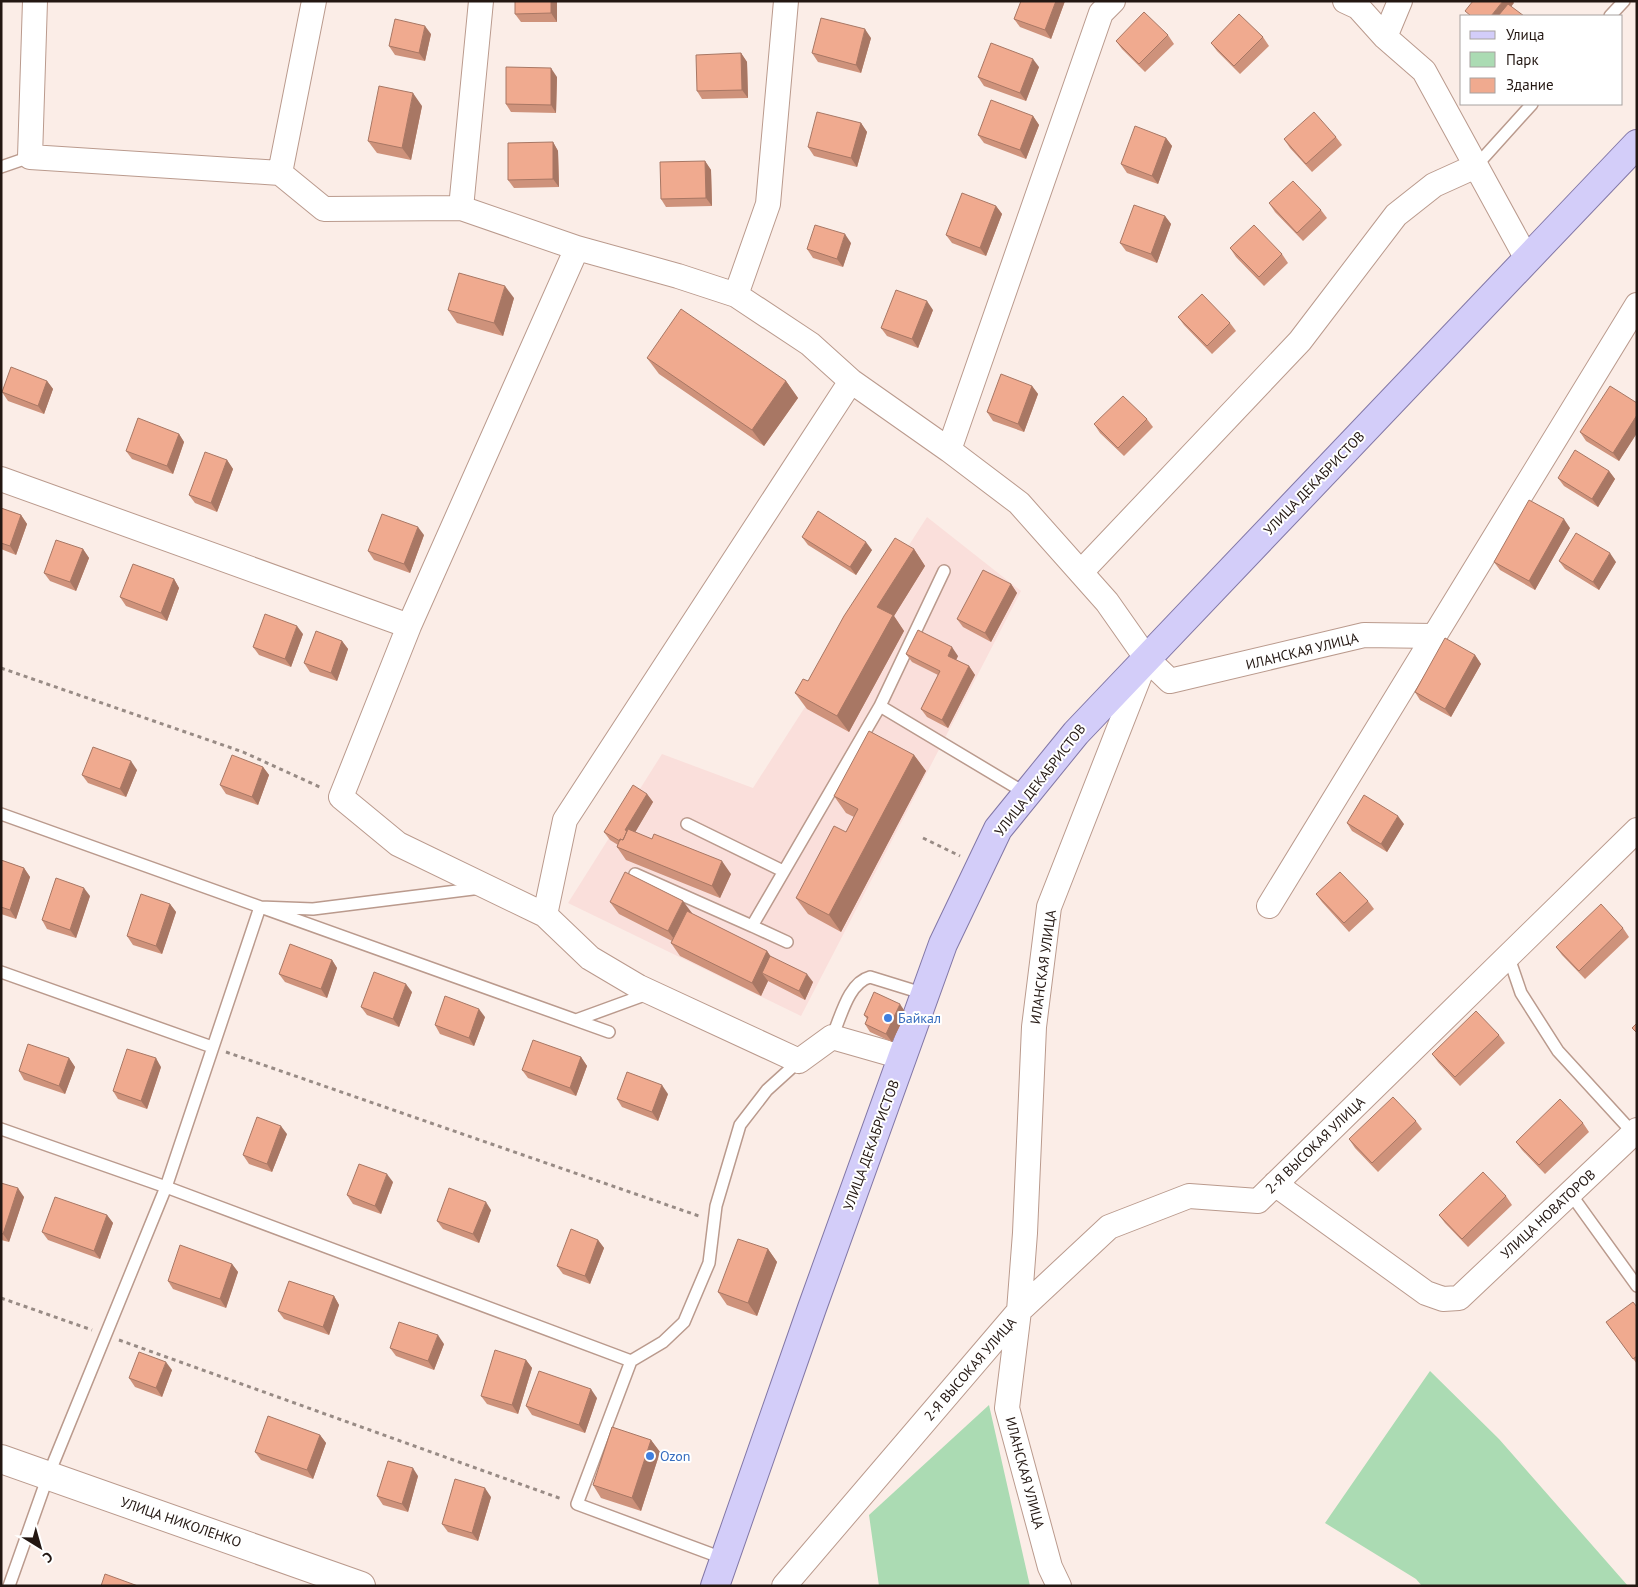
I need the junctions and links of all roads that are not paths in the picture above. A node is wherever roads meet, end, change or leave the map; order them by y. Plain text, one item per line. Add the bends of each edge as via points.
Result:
1 (35, 1) edge
2 (314, 1) edge
3 (481, 1) edge
4 (786, 1) edge
5 (1113, 1) edge
6 (1345, 1) edge
7 (1400, 1) edge
8 (1624, 1) edge
9 (1611, 15) edge
10 (1385, 37) junction
11 (1531, 105) edge
12 (1637, 144) edge
13 (30, 157) junction
14 (1476, 166) junction
15 (1, 167) edge
16 (280, 173) junction
17 (461, 208) junction
18 (577, 248) junction
19 (1527, 259) junction
20 (736, 295) junction
21 (1637, 305) edge
22 (851, 380) junction
23 (949, 450) junction
24 (1, 479) edge
25 (944, 571) dead end
26 (1081, 572) junction
27 (409, 626) junction
28 (1434, 636) junction
29 (1147, 658) junction
30 (880, 706) junction
31 (1027, 794) junction
32 (1, 814) edge
33 (687, 824) dead end
34 (1637, 830) edge
35 (783, 871) junction
36 (635, 874) dead end
37 (488, 887) junction
38 (1269, 906) dead end
39 (260, 907) junction
40 (545, 915) junction
41 (752, 926) junction
42 (786, 942) dead end
43 (1508, 955) junction
44 (1, 972) edge
45 (651, 992) junction
46 (925, 994) junction
47 (576, 1020) junction
48 (610, 1032) dead end
49 (832, 1037) junction
50 (212, 1047) junction
51 (902, 1057) junction
52 (799, 1061) junction
53 (1, 1129) edge
54 (1636, 1133) edge
55 (1275, 1184) junction
56 (166, 1187) junction
57 (1570, 1193) junction
58 (1637, 1286) edge
59 (1019, 1311) junction
60 (631, 1360) junction
61 (1, 1459) edge
62 (48, 1476) junction
63 (725, 1559) junction
64 (9, 1586) edge
65 (362, 1586) edge
66 (715, 1586) edge
67 (784, 1586) edge
68 (1059, 1586) edge

1 - 13 street
2 - 16 street
3 - 17 street
4 - 20 street via 768,204
5 - 23 street via 1101,13
6 - 10 street via 1358,7
7 - 10 street
8 - 9 lane
10 - 14 street via 1424,71
11 - 14 lane
12 - 19 main road, УЛИЦА ДЕКАБРИСТОВ
13 - 15 lane
13 - 16 street
14 - 19 street
14 - 26 street via 1434,184 1396,215 1300,341
16 - 17 street via 324,209
17 - 18 street
18 - 20 street
18 - 27 street
19 - 29 main road, УЛИЦА ДЕКАБРИСТОВ
20 - 22 street via 810,344
21 - 28 street
22 - 23 street
22 - 40 street via 565,820
23 - 26 street via 1019,503
24 - 27 street
25 - 30 lane
26 - 29 street
27 - 37 street via 341,797 398,844
28 - 29 street, ИЛАНСКАЯ УЛИЦА via 1364,635 1170,681
28 - 38 street
29 - 31 main road, УЛИЦА ДЕКАБРИСТОВ via 1076,733
29 - 59 street, ИЛАНСКАЯ УЛИЦА via 1049,907 1034,1027
30 - 31 lane
30 - 35 lane
31 - 46 main road, УЛИЦА ДЕКАБРИСТОВ via 998,829 943,944
32 - 39 lane
33 - 35 lane
34 - 43 street, 2-Я ВЫСОКАЯ УЛИЦА
35 - 41 lane
36 - 41 lane
37 - 39 lane via 313,909
37 - 40 street
39 - 47 lane
39 - 50 lane
40 - 45 street via 590,958
41 - 42 lane
43 - 54 lane via 1521,993 1558,1051
43 - 55 street, 2-Я ВЫСОКАЯ УЛИЦА
44 - 50 lane
45 - 47 lane
45 - 52 street
46 - 49 lane via 870,977 861,980 853,988
46 - 51 main road, УЛИЦА ДЕКАБРИСТОВ
47 - 48 lane
49 - 51 street
49 - 52 street
50 - 56 lane
51 - 63 main road, УЛИЦА ДЕКАБРИСТОВ
52 - 60 lane via 767,1090 740,1125 716,1206 708,1263 684,1322 663,1342
53 - 56 lane
54 - 57 street, УЛИЦА НОВАТОРОВ
55 - 57 street, УЛИЦА НОВАТОРОВ via 1426,1293 1443,1300 1459,1298
55 - 59 street, 2-Я ВЫСОКАЯ УЛИЦА via 1258,1201 1189,1196 1109,1227
56 - 60 lane
56 - 62 lane
57 - 58 lane
59 - 67 street, 2-Я ВЫСОКАЯ УЛИЦА
59 - 68 street, ИЛАНСКАЯ УЛИЦА via 1008,1408 1050,1567
60 - 63 lane via 577,1504
61 - 62 street, УЛИЦА НИКОЛЕНКО
62 - 64 lane
62 - 65 street, УЛИЦА НИКОЛЕНКО
63 - 66 main road, УЛИЦА ДЕКАБРИСТОВ

